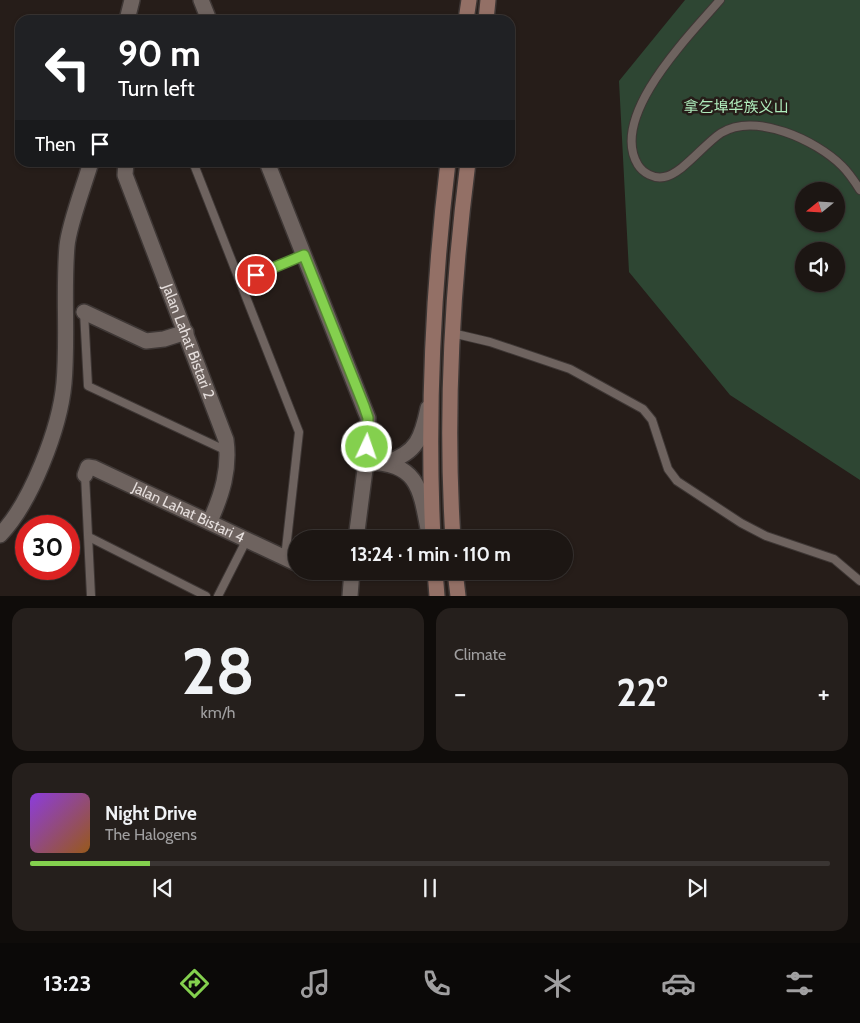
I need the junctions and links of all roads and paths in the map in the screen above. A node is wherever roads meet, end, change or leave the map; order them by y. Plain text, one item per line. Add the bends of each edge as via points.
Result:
1 (132, 0) edge
2 (201, 0) edge
3 (469, 0) edge
4 (488, 0) edge
5 (720, 0) edge
6 (129, 15) edge
7 (207, 15) edge
8 (467, 15) edge
9 (486, 15) edge
10 (90, 167) edge
11 (126, 167) edge
12 (195, 167) edge
13 (269, 167) edge
14 (447, 167) edge
15 (468, 167) edge
16 (860, 190) edge
17 (304, 255) junction
18 (240, 282) junction
19 (84, 312) joint
20 (186, 332) junction
21 (452, 333) junction
22 (431, 394) junction
23 (228, 452) junction
24 (366, 462) junction
25 (387, 462) junction
26 (85, 474) joint
27 (210, 521) junction
28 (292, 530) edge
29 (357, 530) edge
30 (429, 530) edge
31 (431, 530) edge
32 (453, 530) edge
33 (0, 535) edge
34 (89, 537) junction
35 (247, 539) junction
36 (288, 560) edge
37 (349, 580) edge
38 (436, 580) edge
39 (456, 580) edge
40 (860, 580) edge
41 (92, 596) edge
42 (206, 596) edge
43 (218, 596) edge
44 (350, 596) edge
45 (437, 596) edge
46 (458, 596) edge

1 - 6 street
2 - 7 street
3 - 8 main road
4 - 9 main road
5 - 16 lane via 646,91 633,137 637,164 644,172 663,178 674,173 722,132 740,126 760,125 779,130 826,153 842,166
10 - 33 street via 67,245 64,384 54,428 39,472 12,522
11 - 20 street, Jalan Lahat Bistari 2 via 125,175
12 - 18 lane
13 - 17 street
14 - 22 main road via 438,260
15 - 21 main road
17 - 18 lane
17 - 24 street via 368,418
18 - 28 lane via 299,432
19 - 20 street via 146,341
19 - 23 lane via 88,386
20 - 23 street, Jalan Lahat Bistari 2 via 223,429
21 - 32 main road
21 - 40 lane via 570,369 644,408 652,420 668,468 677,481 758,532 834,559
22 - 25 street via 419,441 401,458
22 - 31 main road
23 - 27 street, Jalan Lahat Bistari 2 via 222,494
24 - 25 street
24 - 29 street
25 - 30 street via 401,468 416,481
26 - 27 street, Jalan Lahat Bistari 4 via 88,467 94,468
26 - 34 lane
27 - 35 street, Jalan Lahat Bistari 4
34 - 41 lane
34 - 42 lane
35 - 36 street, Jalan Lahat Bistari 4
35 - 43 lane
37 - 44 street
38 - 45 main road
39 - 46 main road

